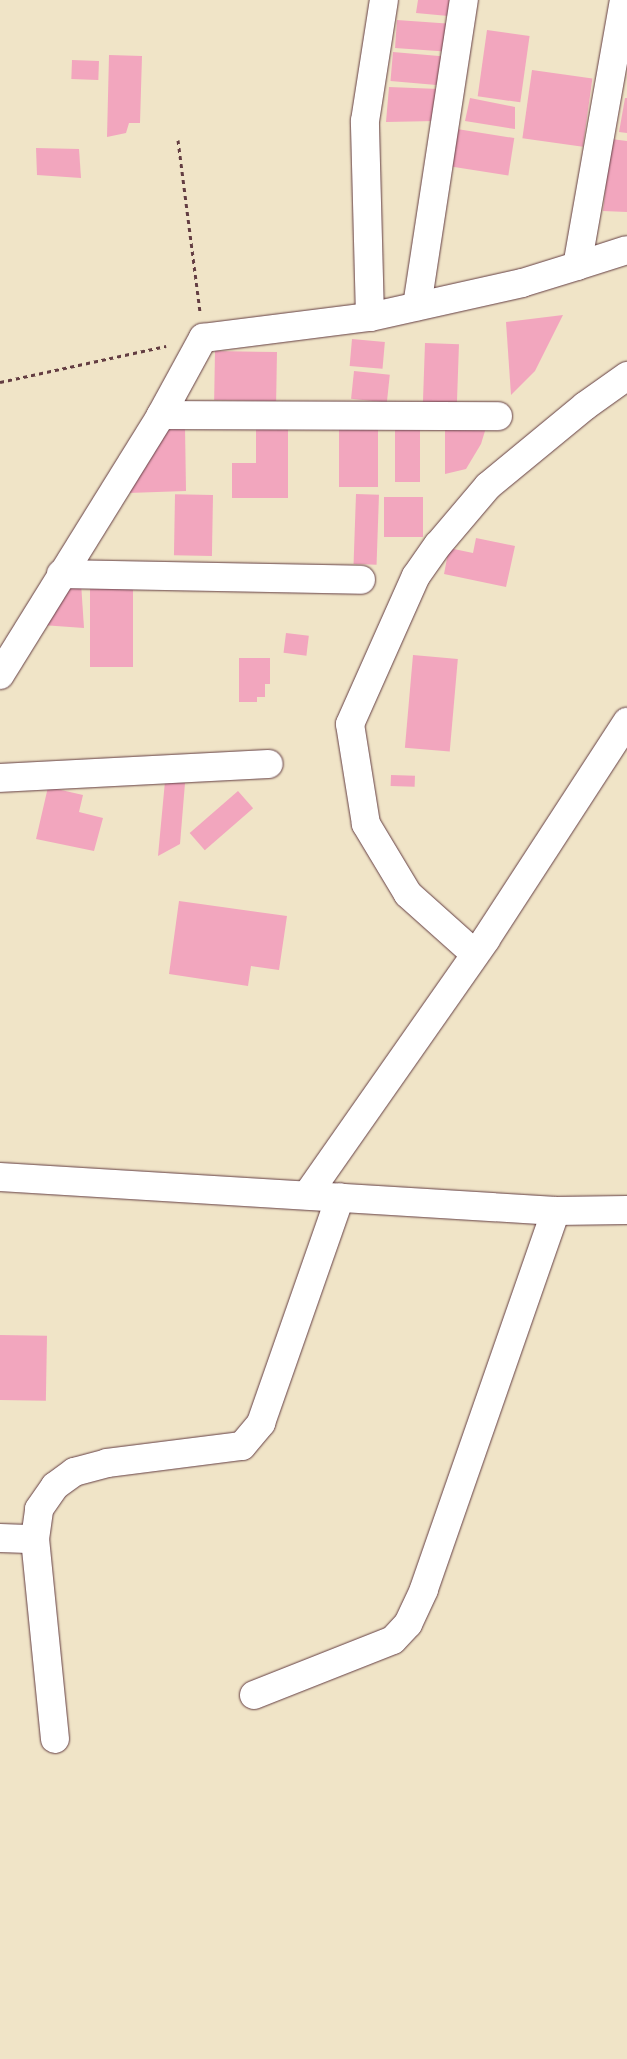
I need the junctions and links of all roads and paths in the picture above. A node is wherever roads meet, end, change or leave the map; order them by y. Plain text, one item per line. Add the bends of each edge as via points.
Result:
1 (384, 0) edge
2 (464, 0) edge
3 (624, 0) edge
4 (178, 140) dead end
5 (627, 250) edge
6 (577, 266) junction
7 (417, 306) junction
8 (370, 317) junction
9 (203, 338) junction
10 (627, 376) edge
11 (0, 382) edge
12 (161, 415) junction
13 (498, 416) dead end
14 (60, 574) junction
15 (361, 580) dead end
16 (0, 675) edge
17 (627, 722) edge
18 (269, 764) dead end
19 (0, 778) edge
20 (476, 954) junction
21 (0, 1177) edge
22 (307, 1195) junction
23 (340, 1197) junction
24 (627, 1210) edge
25 (556, 1211) junction
26 (0, 1538) edge
27 (35, 1538) junction
28 (254, 1695) dead end
29 (55, 1739) dead end

1 - 8 street via 365,121
2 - 7 street
3 - 6 street
4 - 9 path
5 - 6 street
6 - 7 street via 522,283
7 - 8 street
8 - 9 street
9 - 11 path
9 - 12 street
10 - 20 street via 585,406 488,486 438,545 416,576 350,724 366,824 408,894
12 - 13 street
12 - 14 street
14 - 15 street
14 - 16 street
17 - 20 street
18 - 19 street
20 - 22 street
21 - 22 street
22 - 23 street
23 - 25 street
23 - 27 street via 261,1423 242,1446 107,1464 74,1472 55,1486 39,1509
24 - 25 street
25 - 28 street via 424,1589 408,1624 392,1640
26 - 27 street
27 - 29 street

